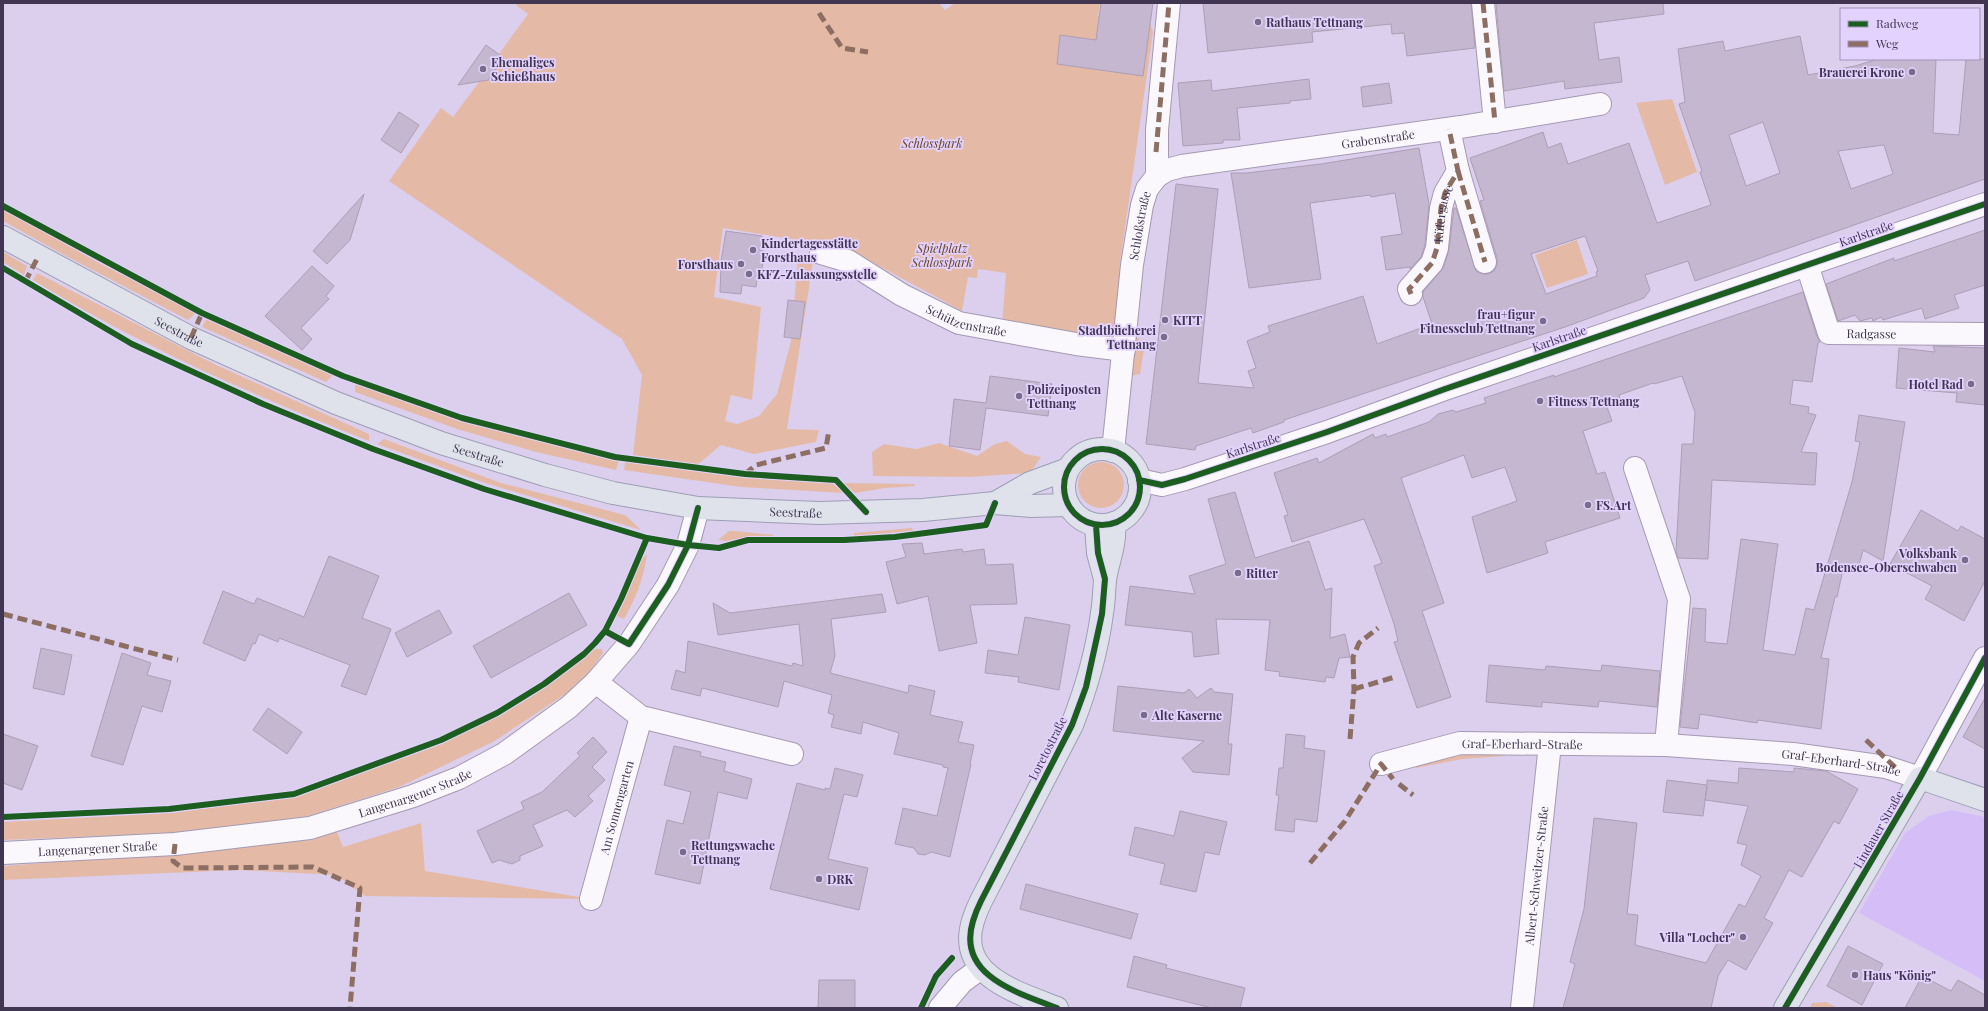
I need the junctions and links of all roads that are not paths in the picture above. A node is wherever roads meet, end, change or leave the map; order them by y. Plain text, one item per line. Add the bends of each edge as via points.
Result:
1 (1169, 3) edge
2 (1483, 3) edge
3 (1600, 104) dead end
4 (1496, 122) junction
5 (1449, 129) junction
6 (1458, 170) junction
7 (1157, 176) junction
8 (1985, 204) edge
9 (3, 237) edge
10 (821, 253) dead end
11 (1485, 262) dead end
12 (1807, 265) junction
13 (1411, 294) dead end
14 (1985, 334) edge
15 (1124, 350) junction
16 (1113, 451) junction
17 (1635, 468) dead end
18 (1068, 469) junction
19 (1139, 480) junction
20 (995, 503) junction
21 (1068, 505) junction
22 (698, 508) junction
23 (1105, 524) junction
24 (1985, 658) edge
25 (596, 682) junction
26 (640, 717) junction
27 (1550, 744) junction
28 (1666, 745) junction
29 (792, 754) dead end
30 (1381, 764) dead end
31 (1920, 778) junction
32 (1985, 800) edge
33 (3, 853) edge
34 (592, 899) dead end
35 (981, 968) junction
36 (940, 1008) edge
37 (1057, 1008) edge
38 (1522, 1008) edge
39 (1785, 1008) edge

1 - 7 street, Schloßstraße via 1158,130
2 - 4 street
3 - 4 street, Grabenstraße
4 - 5 street, Grabenstraße
5 - 6 street, Küfergasse
5 - 7 street, Grabenstraße via 1182,166
6 - 11 street
6 - 13 street, Küfergasse via 1446,193 1432,263 1409,289
7 - 15 street, Schloßstraße via 1147,189 1142,205 1132,265
8 - 12 street, Karlstraße
9 - 22 main road, Seestraße via 191,338 336,403 442,443 545,475 613,493
10 - 15 street, Schützenstraße via 848,261 902,295 959,323
12 - 14 street, Radgasse via 1829,333
12 - 19 street, Karlstraße via 1185,479 1162,484
15 - 16 street, Schloßstraße
16 - 18 main road via 1087,452
16 - 19 main road via 1130,462
17 - 28 street via 1679,599
18 - 20 main road, Seestraße via 1030,483
18 - 21 main road via 1064,486
19 - 23 main road via 1139,494 1135,506 1126,517
20 - 21 main road, Seestraße
20 - 22 main road, Seestraße via 923,510 825,513
21 - 23 main road via 1076,515
22 - 25 street, Langenargener Straße via 688,545 668,585 629,644
23 - 35 main road, Loretostraße via 1113,552 1091,670 1072,725 972,921 972,951
24 - 31 street, Lindauer Straße
25 - 26 street
25 - 33 street, Langenargener Straße via 569,708 504,754 458,778 406,798 310,828 175,844
26 - 29 street
26 - 34 street, Am Sonnengarten
27 - 28 street, Graf-Eberhard-Straße
27 - 30 street, Graf-Eberhard-Straße via 1460,743
27 - 38 street, Albert-Schweitzer-Straße
28 - 31 street, Graf-Eberhard-Straße via 1793,754 1886,767
31 - 32 main road
31 - 39 main road, Lindauer Straße
35 - 36 street via 962,982
35 - 37 main road via 1004,986

